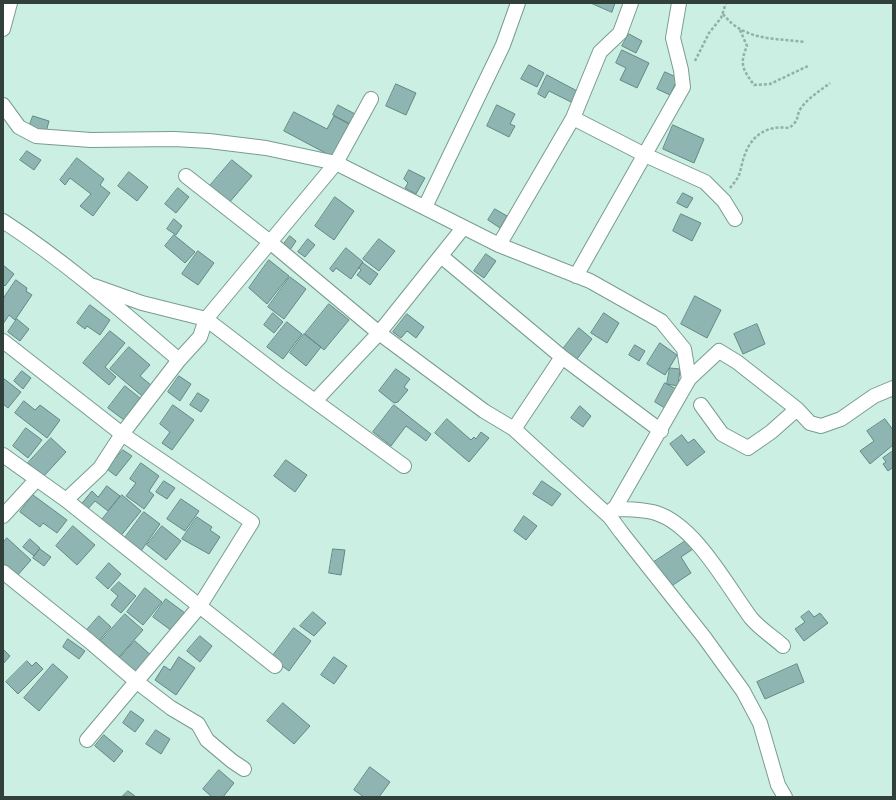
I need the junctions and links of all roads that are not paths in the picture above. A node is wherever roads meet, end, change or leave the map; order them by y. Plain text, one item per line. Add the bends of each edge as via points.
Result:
1 (10, 3) edge
2 (518, 3) edge
3 (631, 3) edge
4 (679, 3) edge
5 (3, 29) edge
6 (371, 99) dead end
7 (3, 104) edge
8 (574, 118) junction
9 (645, 156) junction
10 (336, 163) junction
11 (186, 176) dead end
12 (425, 207) junction
13 (735, 219) dead end
14 (3, 220) edge
15 (463, 228) junction
16 (270, 242) junction
17 (499, 245) junction
18 (441, 256) junction
19 (576, 276) junction
20 (94, 286) junction
21 (206, 319) junction
22 (379, 333) junction
23 (3, 342) edge
24 (562, 357) junction
25 (179, 360) junction
26 (690, 379) junction
27 (893, 388) edge
28 (316, 400) junction
29 (700, 405) dead end
30 (797, 409) junction
31 (514, 429) junction
32 (661, 431) junction
33 (122, 434) junction
34 (3, 455) edge
35 (404, 466) dead end
36 (36, 480) junction
37 (66, 500) junction
38 (612, 513) junction
39 (3, 516) edge
40 (3, 572) edge
41 (199, 606) junction
42 (783, 646) dead end
43 (275, 666) dead end
44 (137, 682) junction
45 (87, 740) dead end
46 (244, 769) dead end
47 (785, 797) edge

1 - 5 street
2 - 12 street via 503,44
3 - 8 street via 620,33 600,52
4 - 9 street via 673,38 684,87
6 - 10 street
7 - 10 street via 19,127 36,136 91,140 209,141 266,148
8 - 9 street
8 - 17 street
9 - 13 street via 705,182 724,201
9 - 19 street
10 - 12 street
10 - 16 street
11 - 16 street
12 - 15 street
14 - 20 street
15 - 17 street
15 - 18 street
16 - 21 street
16 - 22 street
17 - 19 street
18 - 22 street
18 - 24 street
19 - 26 street via 661,322 684,349
20 - 21 street via 142,303
20 - 25 street
21 - 25 street via 200,337
21 - 28 street
22 - 28 street
22 - 31 street via 484,411
23 - 33 street
24 - 31 street
24 - 32 street
25 - 33 street
26 - 30 street via 719,351
26 - 32 street
27 - 30 street via 874,396 841,419 822,426 810,423
28 - 35 street
29 - 30 street via 722,434 748,448
31 - 38 street
32 - 38 street
33 - 37 street via 100,468
33 - 41 street via 252,522
34 - 36 street
36 - 37 street
36 - 39 street
37 - 41 street
38 - 42 street via 655,512 676,524 707,556 752,619
38 - 47 street via 621,532 743,691 760,723 778,785
40 - 44 street
41 - 43 street
41 - 44 street
44 - 45 street
44 - 46 street via 171,708 198,724 207,740

